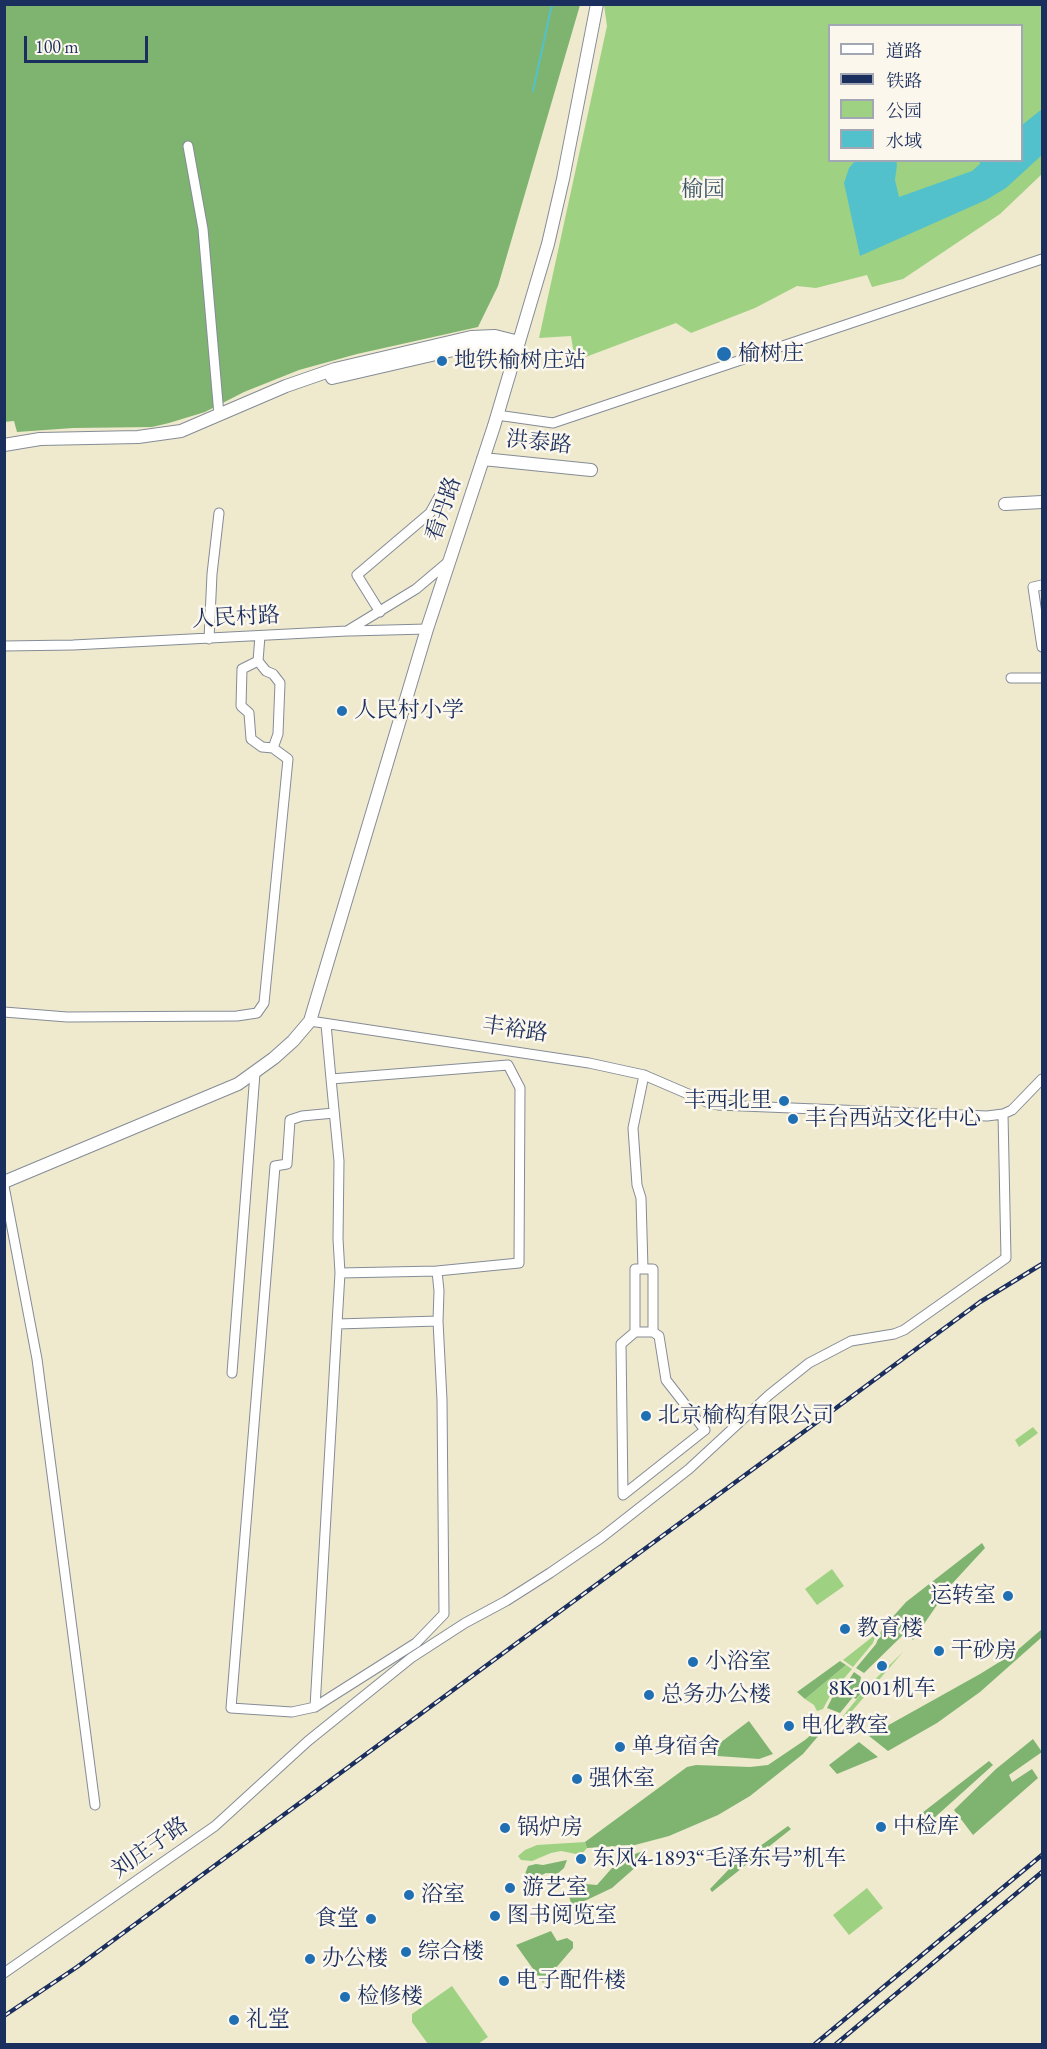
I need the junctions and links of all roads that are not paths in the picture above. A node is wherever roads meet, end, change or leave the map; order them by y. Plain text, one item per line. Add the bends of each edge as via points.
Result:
1 (597, 4) edge
2 (188, 146) dead end
3 (1042, 259) edge
4 (517, 347) junction
5 (219, 415) junction
6 (497, 415) junction
7 (4, 445) edge
8 (4, 453) edge
9 (483, 459) junction
10 (591, 470) dead end
11 (440, 495) dead end
12 (1042, 502) edge
13 (1005, 504) dead end
14 (219, 513) dead end
15 (448, 562) junction
16 (1042, 585) edge
17 (380, 612) junction
18 (427, 630) junction
19 (347, 631) junction
20 (260, 636) junction
21 (209, 639) junction
22 (4, 646) edge
23 (1042, 647) edge
24 (258, 661) junction
25 (1011, 678) dead end
26 (1042, 678) edge
27 (273, 748) junction
28 (4, 1012) edge
29 (310, 1021) junction
30 (326, 1024) junction
31 (255, 1073) junction
32 (644, 1075) junction
33 (331, 1079) junction
34 (1042, 1079) edge
35 (334, 1113) junction
36 (1003, 1114) junction
37 (4, 1184) edge
38 (643, 1269) junction
39 (437, 1271) junction
40 (340, 1273) junction
41 (438, 1321) junction
42 (337, 1324) junction
43 (635, 1332) junction
44 (653, 1332) junction
45 (232, 1374) dead end
46 (315, 1707) junction
47 (95, 1805) dead end
48 (4, 1973) edge

1 - 4 street, 看丹路 via 548,244
2 - 5 street via 203,229
3 - 6 street via 553,423
4 - 5 street via 495,336 471,337 334,369
4 - 6 street, 看丹路
4 - 8 street via 481,345 337,377 299,388 171,441 64,445
5 - 7 street via 181,431 159,435 65,437
6 - 9 street, 看丹路
9 - 10 street, 洪泰路
9 - 15 street, 看丹路
11 - 17 street via 430,513 357,575
12 - 13 street
14 - 21 street
15 - 17 street, 人民村路
15 - 18 street, 看丹路
16 - 23 street via 1033,587
17 - 19 street, 人民村路
18 - 19 street
18 - 29 street, 看丹路
19 - 20 street, 人民村路
20 - 21 street, 人民村路
20 - 24 street
21 - 22 street, 人民村路
24 - 27 street via 280,684 278,734
24 - 27 street via 242,669 241,706 249,713 251,738 262,747
25 - 26 street
27 - 28 street via 288,759 264,1003 257,1013 67,1017
29 - 30 street, 丰裕路
29 - 31 street via 294,1041
30 - 32 street, 丰裕路 via 549,1056
30 - 33 street
31 - 37 street via 220,1093
31 - 45 street
32 - 36 street, 丰裕路 via 718,1105
32 - 38 street via 633,1128 641,1198
33 - 35 street
33 - 39 street via 508,1065 520,1088 519,1263
34 - 36 street via 1019,1105
35 - 40 street via 339,1161
35 - 46 street via 290,1120 287,1164 275,1166 231,1708 292,1712
36 - 48 street, 刘庄子路 via 1006,1258 904,1330 851,1341 809,1363 689,1469 601,1538 411,1658 308,1741 215,1826
37 - 47 street via 38,1359
38 - 43 street via 635,1269
38 - 44 street via 653,1269
39 - 40 street
39 - 41 street
40 - 42 street
41 - 42 street
41 - 46 street via 444,1614 416,1643
42 - 46 street
43 - 44 street
43 - 44 street via 621,1344 623,1495 705,1430 666,1380 660,1336

